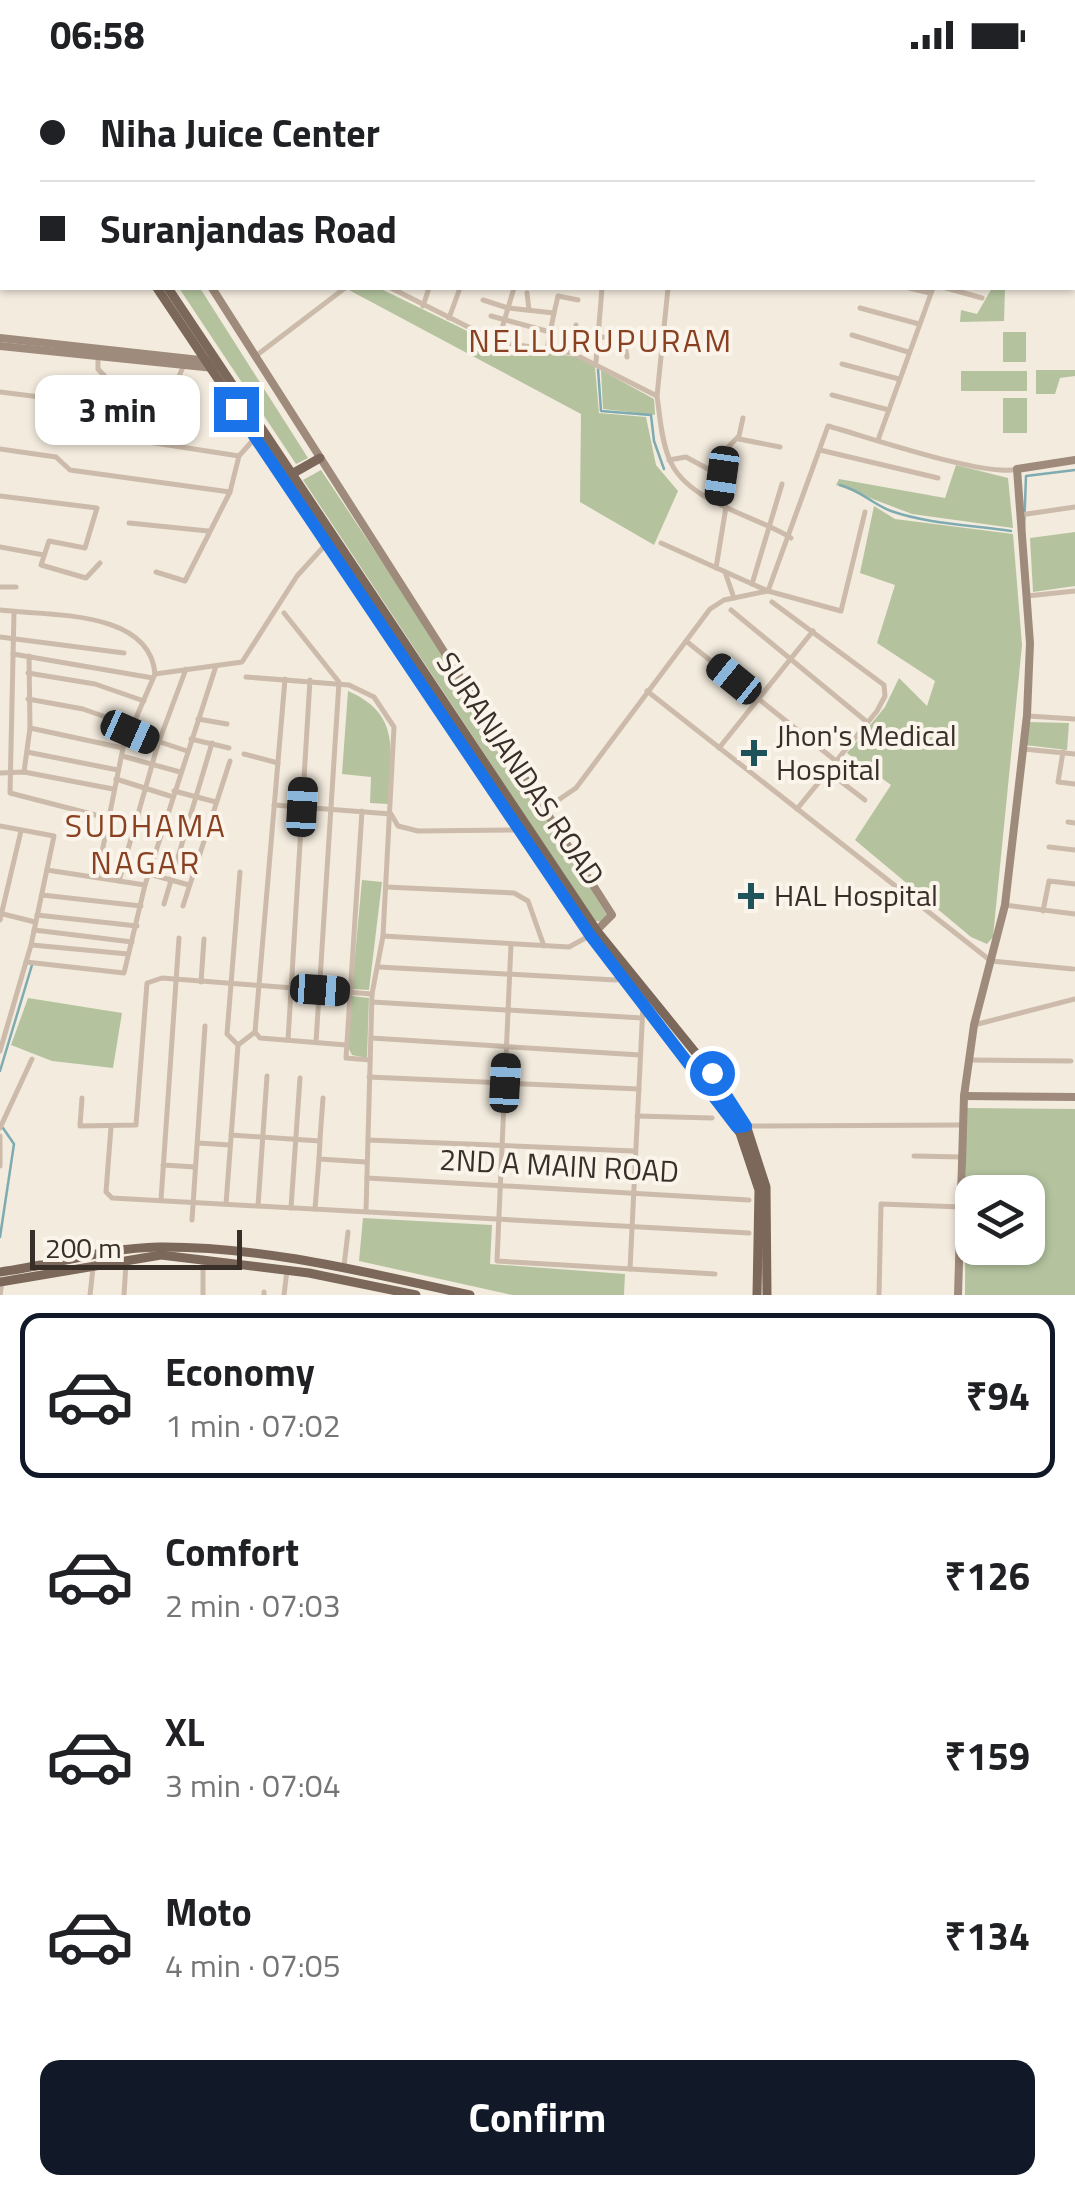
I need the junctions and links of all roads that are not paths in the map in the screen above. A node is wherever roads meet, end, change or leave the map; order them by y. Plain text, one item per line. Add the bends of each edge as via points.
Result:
1 (158, 290) edge
2 (169, 290) edge
3 (213, 290) edge
4 (342, 290) edge
5 (398, 290) edge
6 (428, 290) edge
7 (459, 290) edge
8 (513, 290) edge
9 (602, 290) edge
10 (668, 290) edge
11 (932, 290) edge
12 (953, 290) edge
13 (527, 293) dead end
14 (982, 298) dead end
15 (483, 300) dead end
16 (578, 300) dead end
17 (423, 306) junction
18 (508, 308) junction
19 (860, 308) dead end
20 (529, 310) junction
21 (554, 313) junction
22 (490, 316) dead end
23 (449, 319) junction
24 (504, 320) junction
25 (919, 324) junction
26 (576, 325) dead end
27 (550, 332) junction
28 (852, 335) dead end
29 (595, 336) junction
30 (0, 338) edge
31 (498, 342) junction
32 (0, 346) edge
33 (547, 349) junction
34 (908, 352) junction
35 (572, 353) junction
36 (257, 355) junction
37 (98, 357) junction
38 (627, 357) dead end
39 (596, 362) junction
40 (842, 364) dead end
41 (212, 365) junction
42 (182, 367) junction
43 (103, 376) junction
44 (899, 379) junction
45 (0, 392) edge
46 (832, 395) dead end
47 (657, 396) junction
48 (889, 410) junction
49 (131, 416) dead end
50 (743, 418) dead end
51 (255, 438) junction
52 (737, 438) junction
53 (878, 440) junction
54 (780, 447) dead end
55 (0, 449) edge
56 (820, 450) junction
57 (239, 456) junction
58 (320, 458) junction
59 (669, 460) junction
60 (1075, 460) edge
61 (1017, 469) junction
62 (288, 476) junction
63 (722, 476) junction
64 (938, 478) dead end
65 (782, 484) dead end
66 (230, 492) junction
67 (0, 496) edge
68 (718, 502) junction
69 (726, 507) junction
70 (1075, 507) edge
71 (866, 512) dead end
72 (1020, 514) junction
73 (128, 523) dead end
74 (771, 525) junction
75 (208, 530) junction
76 (791, 538) junction
77 (332, 540) junction
78 (662, 543) dead end
79 (0, 547) edge
80 (44, 555) junction
81 (100, 562) dead end
82 (716, 568) junction
83 (724, 571) junction
84 (156, 572) dead end
85 (752, 584) junction
86 (0, 587) edge
87 (16, 588) dead end
88 (768, 591) junction
89 (1075, 591) edge
90 (1027, 596) junction
91 (734, 598) junction
92 (772, 602) dead end
93 (0, 610) edge
94 (731, 610) dead end
95 (14, 612) junction
96 (284, 612) dead end
97 (813, 631) junction
98 (0, 637) edge
99 (12, 637) junction
100 (685, 640) junction
101 (124, 652) dead end
102 (13, 654) junction
103 (29, 656) junction
104 (791, 658) junction
105 (216, 666) junction
106 (186, 669) junction
107 (28, 672) junction
108 (155, 676) junction
109 (246, 677) dead end
110 (285, 679) junction
111 (310, 680) junction
112 (339, 682) junction
113 (647, 691) junction
114 (28, 699) junction
115 (759, 699) junction
116 (144, 700) junction
117 (1027, 716) junction
118 (198, 718) junction
119 (1075, 719) edge
120 (868, 722) junction
121 (227, 724) dead end
122 (30, 728) junction
123 (131, 729) junction
124 (191, 739) junction
125 (158, 744) junction
126 (212, 744) junction
127 (229, 748) dead end
128 (719, 748) junction
129 (1023, 749) junction
130 (187, 751) junction
131 (28, 752) junction
132 (122, 752) junction
133 (1063, 752) junction
134 (244, 754) dead end
135 (1075, 754) edge
136 (836, 760) junction
137 (230, 761) dead end
138 (278, 763) junction
139 (152, 764) junction
140 (831, 768) junction
141 (12, 770) junction
142 (118, 770) junction
143 (24, 772) junction
144 (180, 772) junction
145 (0, 774) edge
146 (116, 779) junction
147 (1075, 784) edge
148 (114, 790) junction
149 (146, 790) junction
150 (173, 794) junction
151 (198, 797) junction
152 (865, 800) dead end
153 (216, 802) junction
154 (274, 805) junction
155 (302, 807) junction
156 (331, 808) junction
157 (545, 809) junction
158 (797, 809) junction
159 (362, 811) junction
160 (391, 814) junction
161 (107, 818) junction
162 (0, 826) edge
163 (520, 830) junction
164 (21, 831) junction
165 (1049, 847) dead end
166 (1075, 850) edge
167 (48, 870) junction
168 (240, 872) dead end
169 (0, 873) edge
170 (149, 874) junction
171 (11, 876) junction
172 (97, 877) junction
173 (171, 880) junction
174 (119, 881) junction
175 (1075, 884) edge
176 (145, 885) junction
177 (189, 885) junction
178 (386, 887) junction
179 (42, 895) junction
180 (164, 904) dead end
181 (1005, 905) junction
182 (141, 906) junction
183 (183, 906) dead end
184 (1044, 912) junction
185 (1075, 914) edge
186 (0, 915) edge
187 (36, 918) junction
188 (137, 926) junction
189 (34, 930) junction
190 (594, 933) junction
191 (383, 936) junction
192 (179, 938) dead end
193 (204, 939) dead end
194 (132, 942) junction
195 (31, 944) junction
196 (511, 944) junction
197 (544, 946) junction
198 (128, 954) junction
199 (990, 961) junction
200 (26, 962) junction
201 (379, 968) junction
202 (1072, 969) dead end
203 (510, 974) junction
204 (178, 980) junction
205 (616, 980) dead end
206 (201, 982) junction
207 (231, 984) junction
208 (259, 986) junction
209 (291, 988) junction
210 (320, 990) junction
211 (350, 992) junction
212 (372, 998) junction
213 (1075, 999) edge
214 (647, 1003) junction
215 (0, 1004) edge
216 (12, 1008) junction
217 (508, 1010) junction
218 (642, 1018) junction
219 (974, 1025) junction
220 (205, 1026) dead end
221 (255, 1032) junction
222 (370, 1038) junction
223 (288, 1040) junction
224 (316, 1042) junction
225 (346, 1044) junction
226 (238, 1045) junction
227 (507, 1046) junction
228 (1, 1047) edge
229 (640, 1055) junction
230 (32, 1058) dead end
231 (370, 1060) junction
232 (969, 1060) junction
233 (1071, 1061) dead end
234 (267, 1076) dead end
235 (369, 1077) junction
236 (300, 1078) dead end
237 (505, 1083) junction
238 (639, 1088) junction
239 (964, 1096) junction
240 (82, 1098) dead end
241 (323, 1098) dead end
242 (1075, 1098) edge
243 (637, 1116) junction
244 (712, 1118) dead end
245 (962, 1125) junction
246 (742, 1126) junction
247 (111, 1128) junction
248 (1, 1134) edge
249 (231, 1135) junction
250 (263, 1137) junction
251 (296, 1139) junction
252 (368, 1140) junction
253 (320, 1141) junction
254 (198, 1143) junction
255 (230, 1145) junction
256 (502, 1146) junction
257 (636, 1151) junction
258 (914, 1156) dead end
259 (962, 1157) junction
260 (318, 1159) junction
261 (366, 1162) junction
262 (163, 1165) junction
263 (0, 1166) edge
264 (196, 1167) junction
265 (962, 1175) edge
266 (366, 1178) junction
267 (500, 1186) junction
268 (634, 1193) junction
269 (161, 1200) junction
270 (748, 1200) dead end
271 (194, 1202) junction
272 (226, 1204) junction
273 (258, 1206) junction
274 (955, 1206) edge
275 (290, 1208) junction
276 (315, 1209) junction
277 (366, 1212) junction
278 (499, 1219) junction
279 (192, 1220) dead end
280 (632, 1227) junction
281 (348, 1232) dead end
282 (749, 1233) dead end
283 (161, 1251) junction
284 (126, 1258) junction
285 (203, 1259) junction
286 (94, 1265) junction
287 (959, 1265) edge
288 (344, 1269) junction
289 (630, 1269) junction
290 (287, 1270) junction
291 (715, 1274) dead end
292 (1, 1279) edge
293 (0, 1295) edge
294 (90, 1295) edge
295 (124, 1295) edge
296 (203, 1295) edge
297 (284, 1295) edge
298 (416, 1295) edge
299 (470, 1295) edge
300 (756, 1295) edge
301 (767, 1295) edge
302 (879, 1295) edge
303 (958, 1295) edge

1 - 41 main road, SURANJANDAS ROAD
2 - 41 main road, SURANJANDAS ROAD
3 - 36 street
4 - 36 street
5 - 17 street
6 - 17 street
7 - 23 street
8 - 18 street
9 - 29 street
10 - 47 street
11 - 25 street
12 - 14 street
13 - 20 street
15 - 18 street
16 - 21 street via 558,296
17 - 23 street
18 - 20 street
18 - 24 street
19 - 25 street
20 - 21 street
21 - 27 street
22 - 24 street
23 - 31 street
24 - 27 street
24 - 31 street
25 - 34 street
26 - 35 street
27 - 33 street
28 - 34 street
29 - 38 street via 624,340
29 - 39 street
30 - 41 street
31 - 33 street
32 - 37 street
33 - 35 street
34 - 44 street
35 - 39 street
36 - 58 street
37 - 42 street
37 - 43 street
39 - 47 street
40 - 44 street
41 - 42 street
41 - 51 main road, SURANJANDAS ROAD
41 - 62 main road, SURANJANDAS ROAD
42 - 43 street via 167,392 115,386
43 - 49 street via 106,410
44 - 48 street
45 - 57 street via 88,403 84,432
46 - 48 street
47 - 59 street
48 - 53 street
50 - 52 street
51 - 57 street
51 - 62 main road, SURANJANDAS ROAD
52 - 54 street
52 - 63 street via 726,449
53 - 56 street via 828,426
53 - 61 street
55 - 66 street via 56,456 70,470
56 - 64 street
56 - 76 street
57 - 66 street
58 - 62 main road
58 - 157 street
59 - 63 street via 686,457
59 - 68 street
60 - 61 street
61 - 72 street
62 - 77 main road, SURANJANDAS ROAD
63 - 68 street
65 - 74 street
66 - 75 street
67 - 80 street via 97,508 85,548 48,541
68 - 69 street
69 - 74 street
69 - 82 street
70 - 72 street
71 - 88 street via 841,611
72 - 90 street
73 - 75 street
74 - 76 street
74 - 85 street
75 - 84 street via 184,581
76 - 88 street
77 - 105 street via 296,576 242,662
77 - 163 main road, SURANJANDAS ROAD
77 - 190 main road, SURANJANDAS ROAD
78 - 82 street
79 - 80 street
80 - 81 street via 43,568 86,578
82 - 83 street
83 - 85 street
83 - 91 street
85 - 88 street
86 - 87 street
88 - 91 street
89 - 90 street
90 - 117 street
91 - 100 street via 710,609
92 - 97 street
93 - 95 street
94 - 104 street
95 - 99 street
95 - 108 street via 122,627 149,651
96 - 112 street
97 - 104 street
97 - 120 street via 884,685 885,696
98 - 99 street
99 - 101 street
99 - 102 street
100 - 113 street
100 - 115 street
102 - 103 street
102 - 141 street
103 - 107 street
103 - 108 street
104 - 115 street
104 - 120 street
105 - 106 street
105 - 118 street
106 - 108 street
106 - 125 street
107 - 114 street
107 - 116 street
108 - 116 street
109 - 110 street
110 - 111 street
110 - 138 street
111 - 112 street
111 - 155 street
112 - 156 street
112 - 160 street via 374,697 394,727
113 - 128 street
113 - 157 street via 576,788
114 - 122 street
114 - 123 street via 83,709
115 - 128 street
115 - 136 street
116 - 123 street
117 - 119 street
117 - 129 street
118 - 121 street
118 - 124 street
120 - 136 street
122 - 131 street
122 - 132 street
123 - 125 street
123 - 132 street
124 - 126 street
124 - 130 street
125 - 130 street
125 - 139 street
126 - 127 street
126 - 151 street
128 - 158 street
129 - 133 street
129 - 181 street
130 - 144 street
131 - 142 street
131 - 143 street
132 - 139 street
132 - 142 street
133 - 135 street
133 - 147 street via 1058,782
134 - 138 street
136 - 140 street
137 - 153 street
138 - 154 street
139 - 144 street
139 - 149 street
140 - 152 street
140 - 158 street
141 - 143 street
141 - 145 street
141 - 161 street via 10,793
142 - 146 street
143 - 148 street
144 - 150 street
146 - 148 street
146 - 149 street
148 - 161 street
149 - 150 street
149 - 174 street
150 - 151 street
150 - 170 street
151 - 153 street
151 - 173 street
153 - 177 street
154 - 155 street
154 - 208 street
155 - 156 street
155 - 209 street
156 - 159 street
156 - 210 street
157 - 190 street via 612,916
158 - 199 street
159 - 160 street
159 - 211 street
160 - 163 street via 405,829
160 - 178 street
161 - 172 street
162 - 164 street
163 - 190 main road, SURANJANDAS ROAD
164 - 167 street via 54,836
164 - 171 street
165 - 166 street
167 - 172 street
167 - 179 street
168 - 207 street
169 - 171 street
170 - 173 street
170 - 176 street
171 - 186 street
172 - 174 street
173 - 177 street
173 - 180 street
174 - 176 street
175 - 184 street via 1049,882
176 - 182 street
177 - 183 street
178 - 191 street
178 - 197 street via 514,892 528,901
179 - 182 street
179 - 187 street
181 - 184 street
181 - 199 street
182 - 188 street
184 - 185 street
186 - 187 street
187 - 188 street
187 - 189 street
188 - 194 street
189 - 194 street
189 - 195 street
190 - 197 street via 570,948
190 - 214 main road, SURANJANDAS ROAD
191 - 196 street
191 - 201 street
192 - 204 street
193 - 206 street
194 - 198 street
195 - 198 street
195 - 200 street
196 - 197 street
196 - 203 street
198 - 200 street via 122,974
199 - 202 street
199 - 219 street
200 - 216 street
201 - 203 street
201 - 212 street
203 - 205 street
203 - 217 street
204 - 206 street
204 - 247 street via 147,984 136,1125
204 - 262 street
206 - 207 street
207 - 208 street
207 - 226 street via 227,1034
208 - 209 street
208 - 221 street
209 - 210 street
209 - 223 street
210 - 211 street
210 - 224 street
211 - 212 street
211 - 225 street
212 - 217 street
212 - 222 street
213 - 219 street
214 - 218 street
214 - 246 main road, SURANJANDAS ROAD via 712,1073
215 - 216 street
216 - 228 street
217 - 218 street
217 - 227 street
218 - 229 street
219 - 232 street
220 - 254 street
221 - 223 street
221 - 226 street
222 - 227 street
222 - 231 street
223 - 224 street
224 - 225 street
225 - 231 street via 346,1058
226 - 249 street
227 - 229 street
227 - 237 street
229 - 238 street
230 - 248 street
231 - 235 street
232 - 233 street
232 - 239 street
234 - 250 street
235 - 237 street
235 - 252 street
236 - 251 street
237 - 238 street
237 - 256 street
238 - 243 street
239 - 242 street
239 - 245 street
240 - 247 street via 80,1126
241 - 253 street
243 - 244 street
243 - 257 street
245 - 246 street
245 - 259 street
246 - 300 main road, SURANJANDAS ROAD via 759,1190
246 - 301 main road, SURANJANDAS ROAD via 766,1187
247 - 269 street via 106,1195
248 - 263 street
249 - 250 street
249 - 255 street
250 - 251 street
250 - 273 street
251 - 253 street
251 - 275 street
252 - 256 street
252 - 261 street
253 - 260 street
254 - 255 street
254 - 264 street
255 - 272 street
256 - 257 street
256 - 267 street
257 - 268 street
258 - 259 street
259 - 265 street
260 - 261 street
260 - 276 street
261 - 266 street
262 - 264 street
262 - 269 street
264 - 271 street
266 - 267 street, 2ND A MAIN ROAD
266 - 277 street
267 - 268 street, 2ND A MAIN ROAD
267 - 278 street
268 - 270 street, 2ND A MAIN ROAD
268 - 280 street
269 - 271 street
271 - 272 street
271 - 279 street
272 - 273 street
273 - 275 street
274 - 302 street via 881,1204
275 - 276 street
276 - 277 street
277 - 278 street
278 - 280 street
278 - 289 street via 497,1261
280 - 282 street
280 - 289 street
281 - 288 street
283 - 284 main road
283 - 285 main road
283 - 288 main road
283 - 292 main road via 107,1252
284 - 286 main road
284 - 295 street
285 - 290 main road
285 - 296 street
286 - 292 main road
286 - 294 street
287 - 303 street
288 - 299 main road
289 - 291 street
290 - 297 street
290 - 298 main road
292 - 293 street

